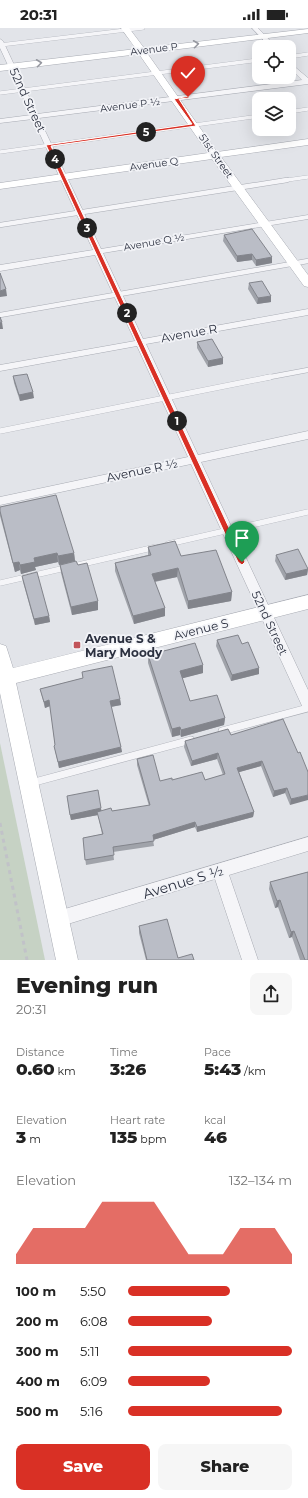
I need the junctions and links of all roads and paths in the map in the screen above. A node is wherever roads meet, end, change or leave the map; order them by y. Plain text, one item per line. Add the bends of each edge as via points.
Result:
1 (143, 28) edge
2 (255, 28) edge
3 (125, 29) edge
4 (308, 31) edge
5 (262, 36) junction
6 (266, 40) edge
7 (1, 43) edge
8 (141, 51) junction
9 (308, 54) edge
10 (296, 55) edge
11 (252, 61) edge
12 (12, 66) junction
13 (0, 68) edge
14 (296, 70) edge
15 (157, 73) junction
16 (308, 81) edge
17 (23, 90) junction
18 (0, 93) edge
19 (176, 99) junction
20 (308, 109) edge
21 (296, 111) edge
22 (35, 117) junction
23 (252, 117) edge
24 (0, 121) edge
25 (195, 125) junction
26 (308, 142) edge
27 (49, 145) junction
28 (0, 152) edge
29 (216, 155) junction
30 (63, 177) junction
31 (308, 178) edge
32 (0, 186) edge
33 (238, 188) junction
34 (80, 213) junction
35 (308, 217) edge
36 (264, 224) junction
37 (0, 225) edge
38 (98, 252) junction
39 (308, 261) edge
40 (294, 264) junction
41 (0, 268) edge
42 (308, 283) edge
43 (118, 295) junction
44 (308, 312) edge
45 (0, 315) edge
46 (140, 342) junction
47 (0, 368) edge
48 (308, 370) edge
49 (166, 398) junction
50 (0, 431) edge
51 (308, 435) edge
52 (194, 459) junction
53 (0, 500) edge
54 (308, 512) edge
55 (227, 531) junction
56 (0, 583) edge
57 (308, 602) edge
58 (265, 612) junction
59 (0, 651) edge
60 (3, 679) edge
61 (308, 704) edge
62 (308, 708) edge
63 (217, 733) edge
64 (195, 739) edge
65 (29, 783) junction
66 (0, 823) edge
67 (2, 841) edge
68 (308, 844) edge
69 (220, 871) junction
70 (58, 919) junction
71 (27, 960) edge
72 (67, 960) edge
73 (250, 960) edge

1 - 3 lane
2 - 5 street
3 - 7 lane
3 - 8 street, 51st Street
4 - 5 street, Avenue P
5 - 6 street
8 -> 5 street, Avenue P
7 - 12 street, 52nd Street
12 -> 8 street, Avenue P
8 - 15 street, 51st Street
9 - 10 lane
11 - 15 lane
12 - 13 street, Avenue P
12 - 17 street, 52nd Street
14 - 16 street
15 - 17 lane
15 - 19 street, 51st Street
16 - 19 street, Avenue P ½
17 - 18 lane
17 - 22 street, 52nd Street
19 - 22 street, Avenue P ½
19 - 25 street, 51st Street
20 - 21 lane
22 - 24 street, Avenue P ½
22 - 27 street, 52nd Street
23 - 25 lane
25 - 27 lane
25 - 29 street, 51st Street
26 - 29 street, Avenue Q
27 - 28 lane
27 - 30 street, 52nd Street
29 - 30 street, Avenue Q
29 - 33 street, 51st Street
30 - 32 street, Avenue Q
30 - 34 street, 52nd Street
31 - 33 lane
33 - 34 lane
33 - 36 street, 51st Street
34 - 37 lane
34 - 38 street, 52nd Street
35 - 36 street, Avenue Q ½
36 - 38 street, Avenue Q ½
36 - 40 street, 51st Street
38 - 41 street, Avenue Q ½
38 - 43 street, 52nd Street
39 - 40 lane
40 - 42 street, 51st Street
40 - 43 lane
43 - 45 lane
43 - 46 street, 52nd Street
44 - 46 street, Avenue R
46 - 47 street, Avenue R
46 - 49 street, 52nd Street
48 - 49 lane
49 - 50 lane
49 - 52 street, 52nd Street
51 - 52 street, Avenue R ½
52 - 53 street, Avenue R ½
52 - 55 street, 52nd Street
54 - 55 lane
55 - 56 lane
55 - 58 street, 52nd Street
57 - 58 street, Avenue S
58 - 60 street, Avenue S
58 - 61 street, 52nd Street
59 - 60 street
60 - 65 street
62 - 63 lane
64 - 65 lane
65 - 70 street
66 - 67 path
67 - 71 path
68 - 69 street, Avenue S ½
69 - 70 street, Avenue S ½
69 - 73 street
70 - 72 street

